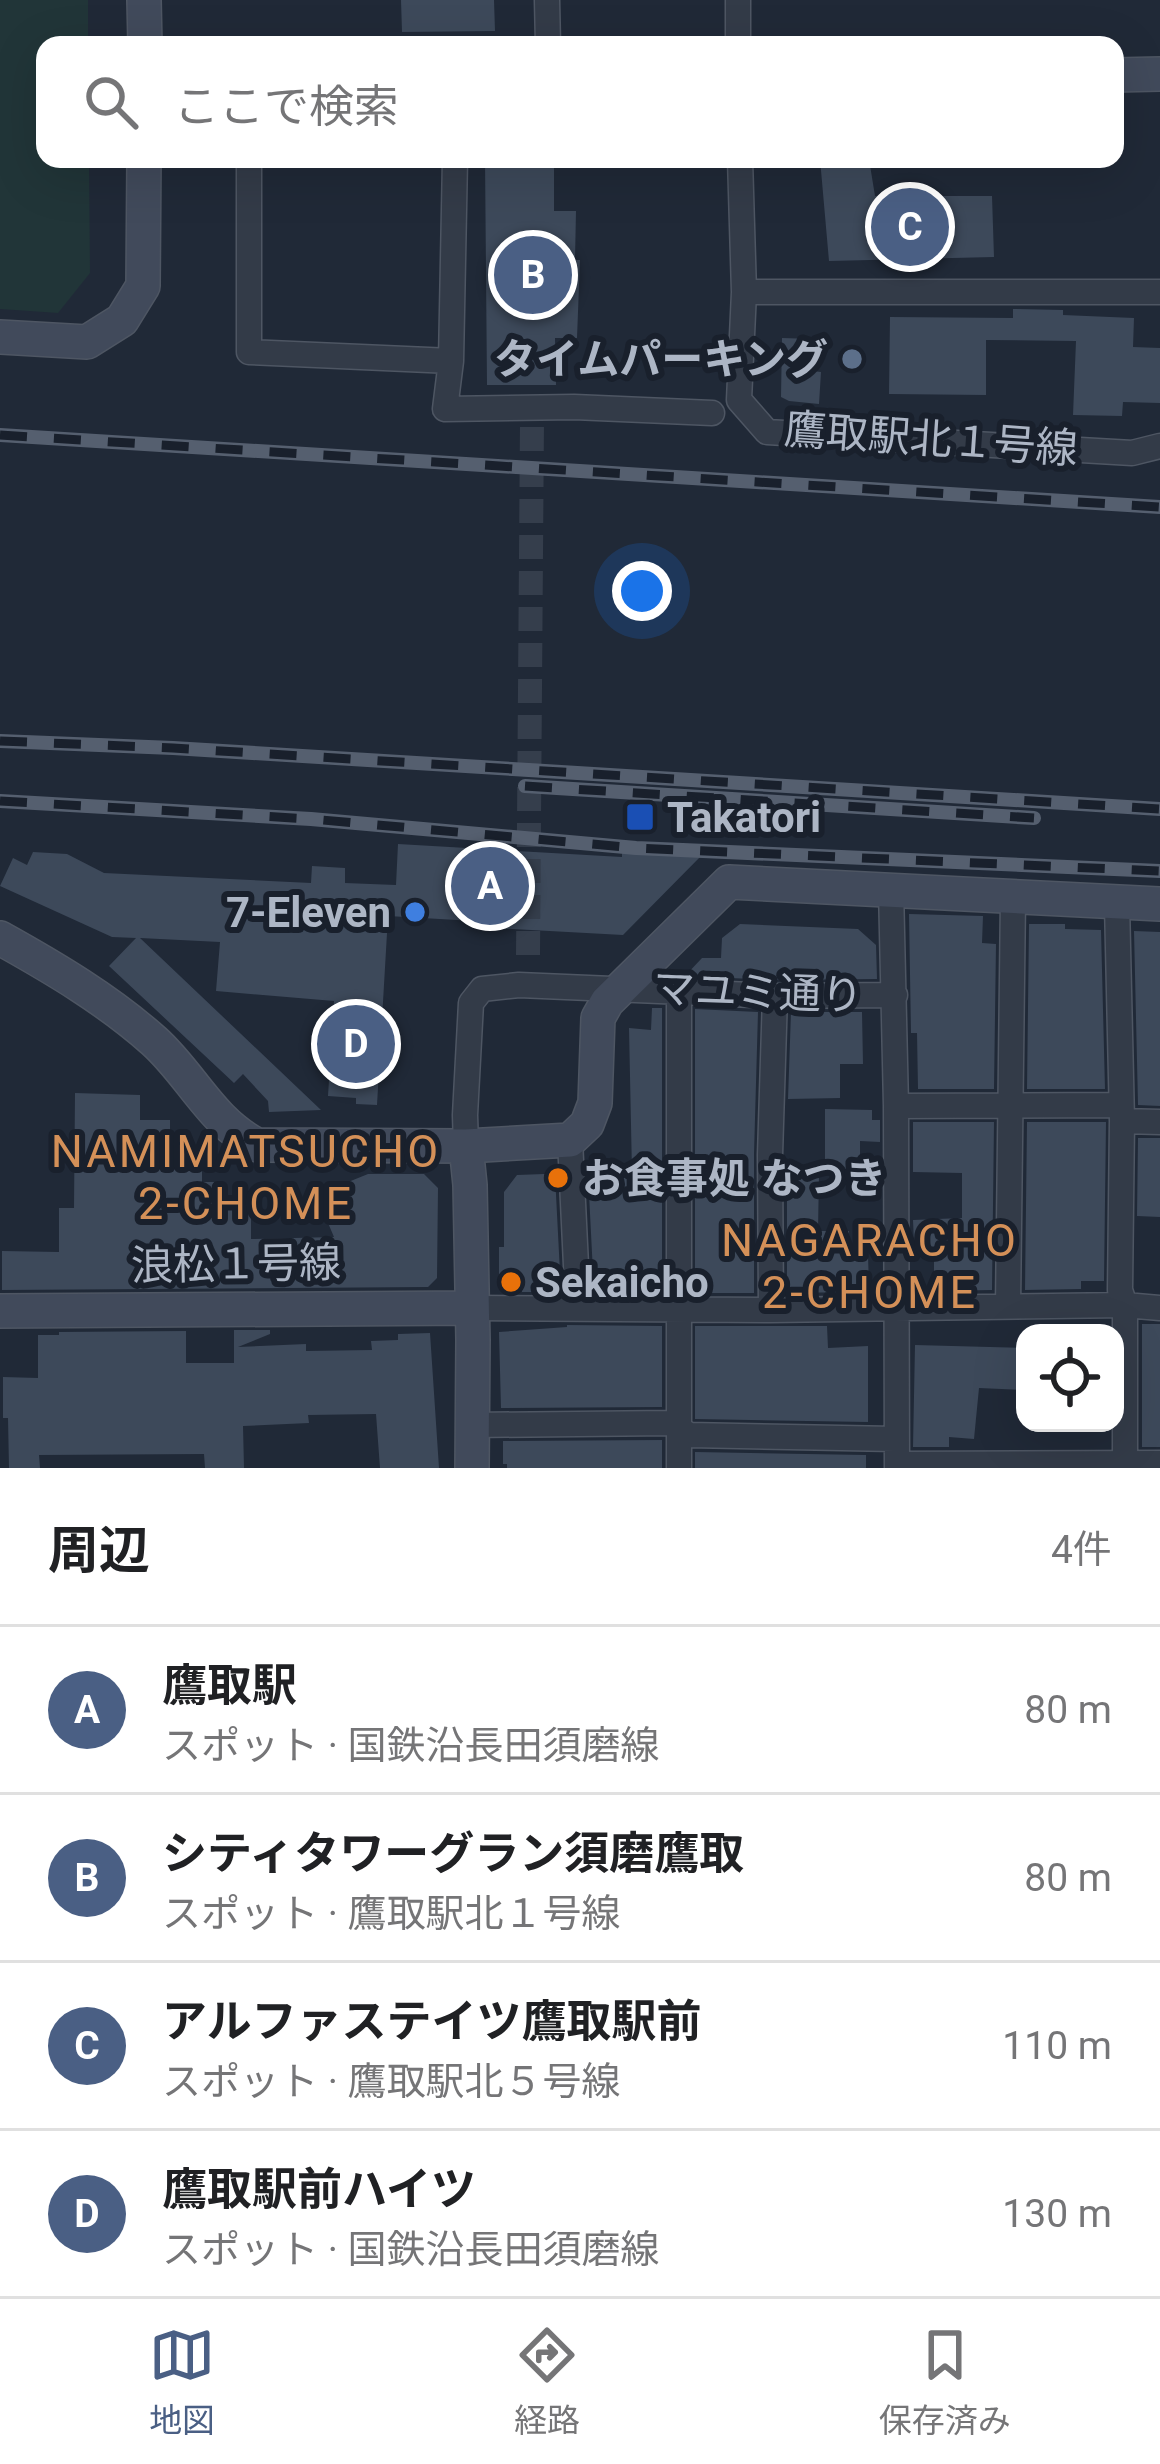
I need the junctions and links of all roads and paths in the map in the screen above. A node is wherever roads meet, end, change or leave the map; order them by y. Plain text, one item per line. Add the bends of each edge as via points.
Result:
1 (144, 0) edge
2 (547, 0) edge
3 (738, 0) edge
4 (145, 36) edge
5 (548, 36) edge
6 (737, 36) edge
7 (1160, 74) edge
8 (1124, 75) edge
9 (144, 168) edge
10 (249, 168) edge
11 (455, 168) edge
12 (740, 168) edge
13 (743, 292) junction
14 (1160, 292) edge
15 (0, 338) edge
16 (452, 361) junction
17 (712, 413) dead end
18 (1160, 446) edge
19 (891, 889) junction
20 (1013, 897) junction
21 (1118, 904) junction
22 (1160, 904) edge
23 (0, 938) edge
24 (622, 988) junction
25 (679, 992) junction
26 (895, 995) junction
27 (775, 996) junction
28 (1012, 1095) junction
29 (896, 1106) junction
30 (1121, 1113) junction
31 (1160, 1122) edge
32 (570, 1140) junction
33 (466, 1146) junction
34 (1125, 1305) junction
35 (1008, 1306) junction
36 (578, 1307) junction
37 (472, 1308) junction
38 (896, 1308) junction
39 (1160, 1308) edge
40 (678, 1310) junction
41 (771, 1310) junction
42 (0, 1311) edge
43 (472, 1424) junction
44 (678, 1428) junction
45 (896, 1457) edge
46 (1160, 1463) edge
47 (1125, 1466) edge
48 (472, 1468) edge
49 (679, 1468) edge

1 - 4 street
2 - 5 street
3 - 6 street
7 - 8 street
9 - 15 street via 143,286 122,320 87,342
10 - 16 street via 249,352
11 - 16 street
12 - 13 street, 鷹取駅北１号線
13 - 14 street
13 - 18 street, 鷹取駅北１号線 via 739,400 767,432 1132,453
16 - 17 street via 446,409
19 - 20 street
19 - 24 street via 729,882
19 - 26 street
20 - 21 street
20 - 28 street
21 - 22 street
21 - 30 street
23 - 33 street via 62,972 156,1042 225,1124 257,1145
24 - 25 street, マユミ通り
24 - 32 street via 598,1018 595,1103
24 - 33 street, マユミ通り via 482,989 471,1003
25 - 27 street, マユミ通り
25 - 40 street
26 - 27 street, マユミ通り
26 - 29 street
27 - 41 street
28 - 29 street
28 - 30 street
28 - 35 street
29 - 38 street
30 - 31 street
30 - 34 street
32 - 33 street
32 - 36 street
33 - 37 street
34 - 35 street
34 - 39 street
34 - 47 street
35 - 38 street
36 - 37 street
36 - 40 street
37 - 42 street, 浪松１号線
37 - 43 street
38 - 41 street
38 - 45 street
40 - 41 street
40 - 44 street
43 - 44 street
43 - 48 street
44 - 45 street
44 - 49 street
45 - 47 street
46 - 47 street

